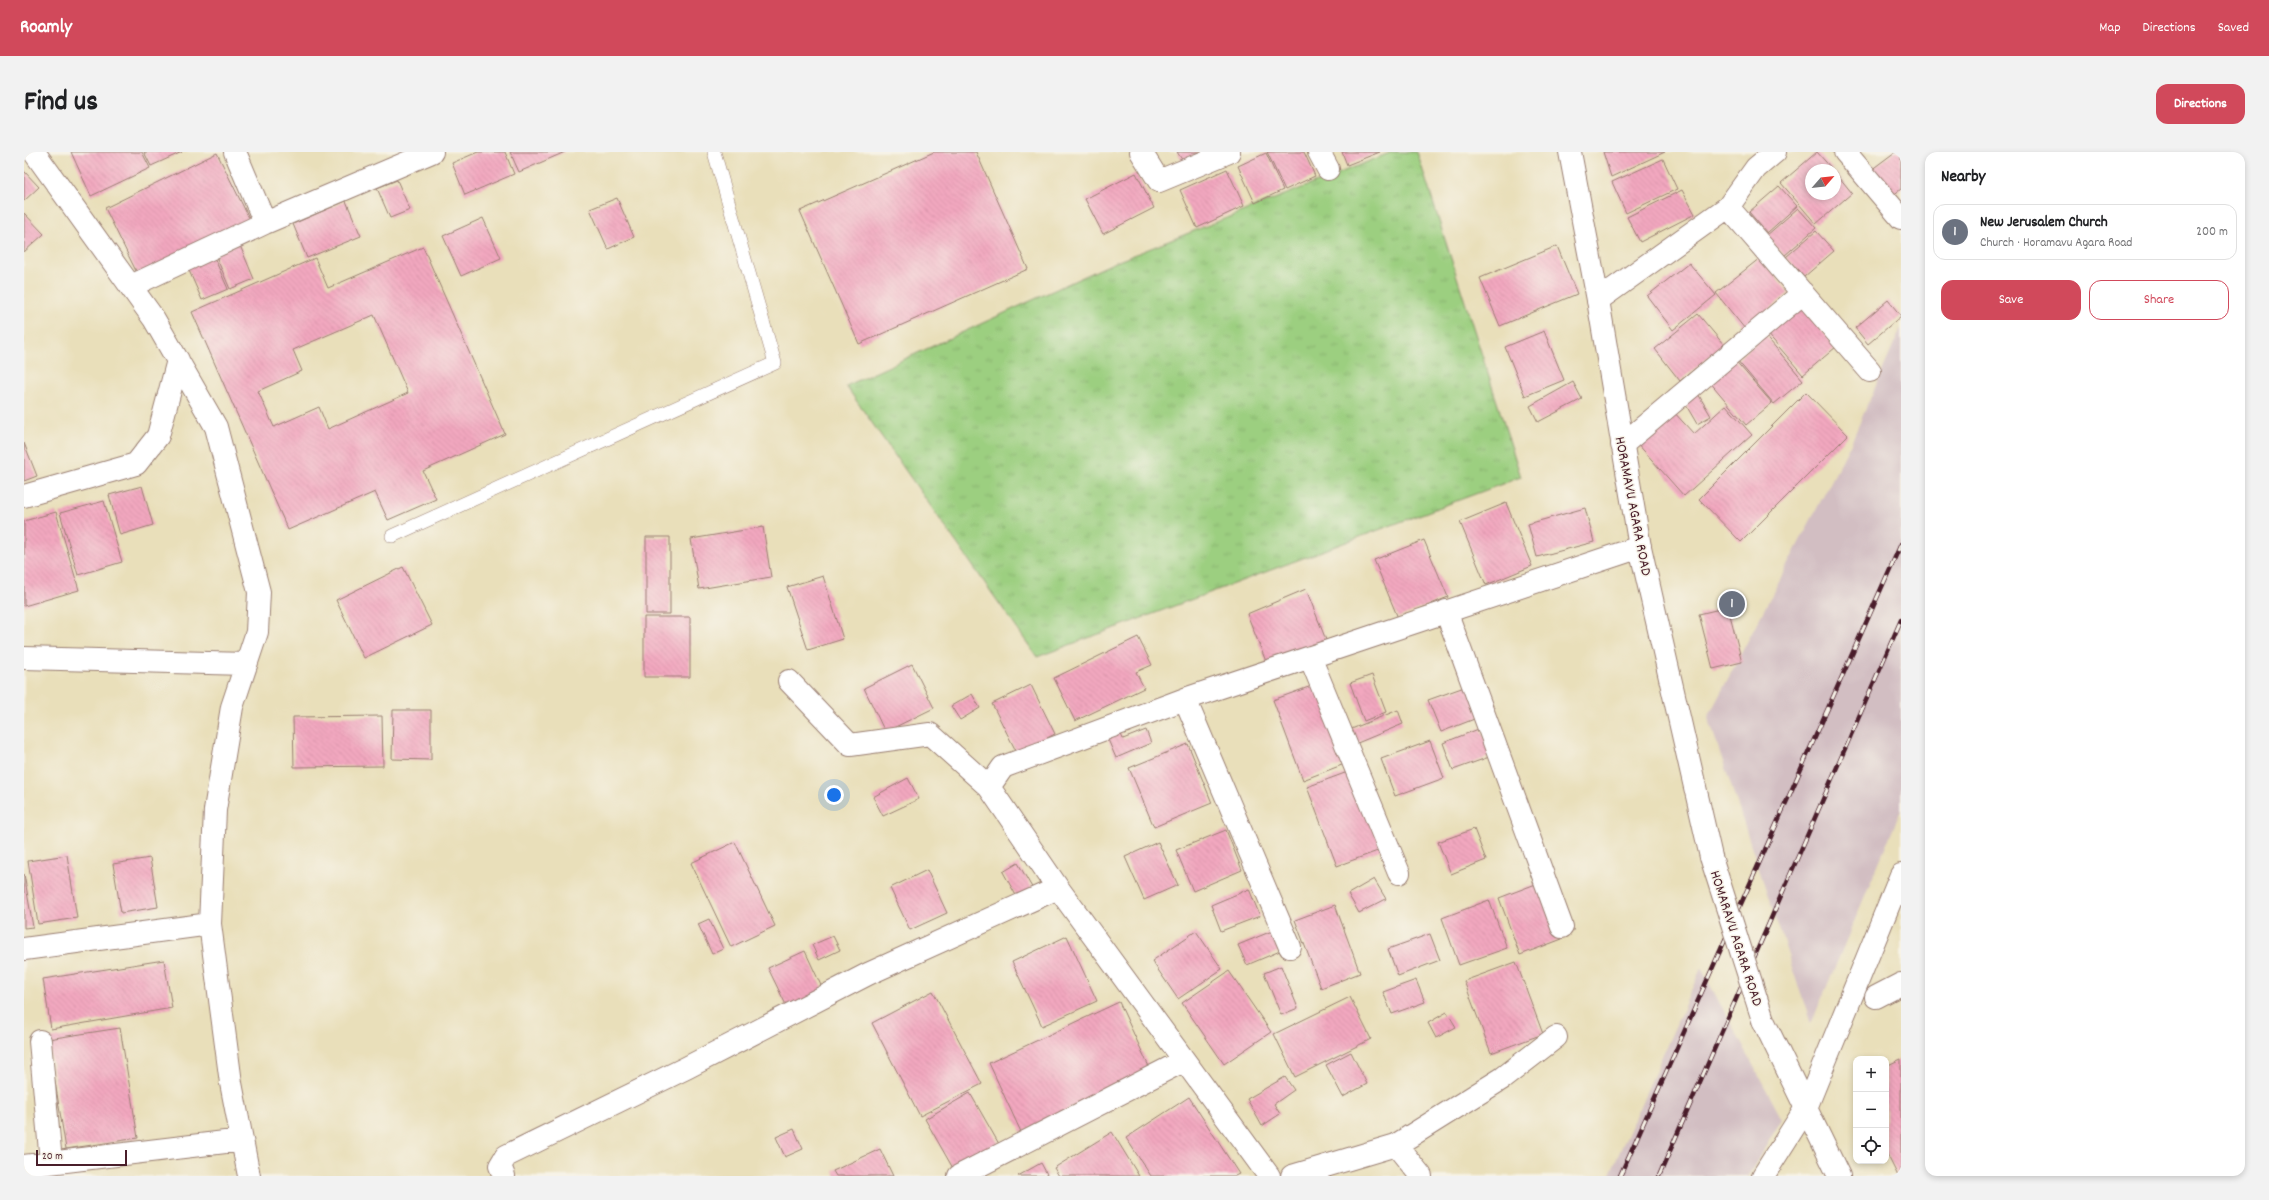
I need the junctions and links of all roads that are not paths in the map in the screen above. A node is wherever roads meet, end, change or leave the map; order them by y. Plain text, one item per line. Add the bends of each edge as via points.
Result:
1 (34, 152) edge
2 (235, 152) edge
3 (432, 152) edge
4 (714, 152) edge
5 (1141, 152) edge
6 (1229, 152) edge
7 (1570, 152) edge
8 (1775, 152) edge
9 (1845, 152) edge
10 (399, 158) edge
11 (1753, 160) edge
12 (1728, 207) junction
13 (1901, 218) edge
14 (265, 223) junction
15 (131, 286) junction
16 (1803, 294) junction
17 (1598, 300) junction
18 (178, 360) junction
19 (1870, 371) dead end
20 (1622, 445) junction
21 (24, 496) edge
22 (392, 536) dead end
23 (1640, 547) junction
24 (1446, 610) junction
25 (1310, 657) junction
26 (24, 658) edge
27 (245, 664) junction
28 (789, 681) dead end
29 (1185, 699) junction
30 (989, 787) junction
31 (1711, 857) joint
32 (1399, 873) dead end
33 (1901, 875) edge
34 (1058, 888) junction
35 (210, 924) junction
36 (1562, 927) dead end
37 (1290, 947) dead end
38 (24, 949) edge
39 (1901, 984) edge
40 (1876, 996) dead end
41 (1556, 1037) dead end
42 (40, 1041) dead end
43 (1183, 1061) junction
44 (1806, 1108) junction
45 (242, 1140) junction
46 (1396, 1145) junction
47 (51, 1162) junction
48 (24, 1166) edge
49 (249, 1176) edge
50 (504, 1176) edge
51 (959, 1176) edge
52 (1269, 1176) edge
53 (1292, 1176) edge
54 (1420, 1176) edge
55 (1763, 1176) edge
56 (1839, 1176) edge

1 - 15 street
2 - 14 street
3 - 10 street
4 - 22 lane via 775,363
5 - 6 street via 1159,181
7 - 17 street, HORAMAVU AGARA ROAD
8 - 11 street
9 - 13 street
10 - 14 street
11 - 12 street
12 - 16 street
12 - 17 street
14 - 15 street
15 - 18 street
16 - 19 street
16 - 20 street
17 - 20 street, HORAMAVU AGARA ROAD
18 - 21 street via 158,436 136,464
18 - 27 street via 216,427 259,592 257,632
20 - 23 street, HORAMAVU AGARA ROAD
23 - 24 street
23 - 31 street, HORAMAVU AGARA ROAD
24 - 25 street
24 - 36 street
25 - 29 street
25 - 32 street
26 - 27 street
27 - 35 street via 232,708 214,810
28 - 30 street via 850,745 930,734
29 - 30 street via 1003,767
29 - 37 street
30 - 34 street
31 - 44 street, HOMARAVU AGARA ROAD, bridge via 1763,1020
33 - 44 street
34 - 43 street
34 - 50 street via 868,974 686,1068 506,1156 500,1166
35 - 38 street
35 - 45 street via 231,1083
39 - 40 street
41 - 46 street via 1503,1078
42 - 47 street
43 - 51 street
43 - 52 street
44 - 55 street
44 - 56 street
45 - 47 street
45 - 49 street
46 - 53 street
46 - 54 street
47 - 48 street

